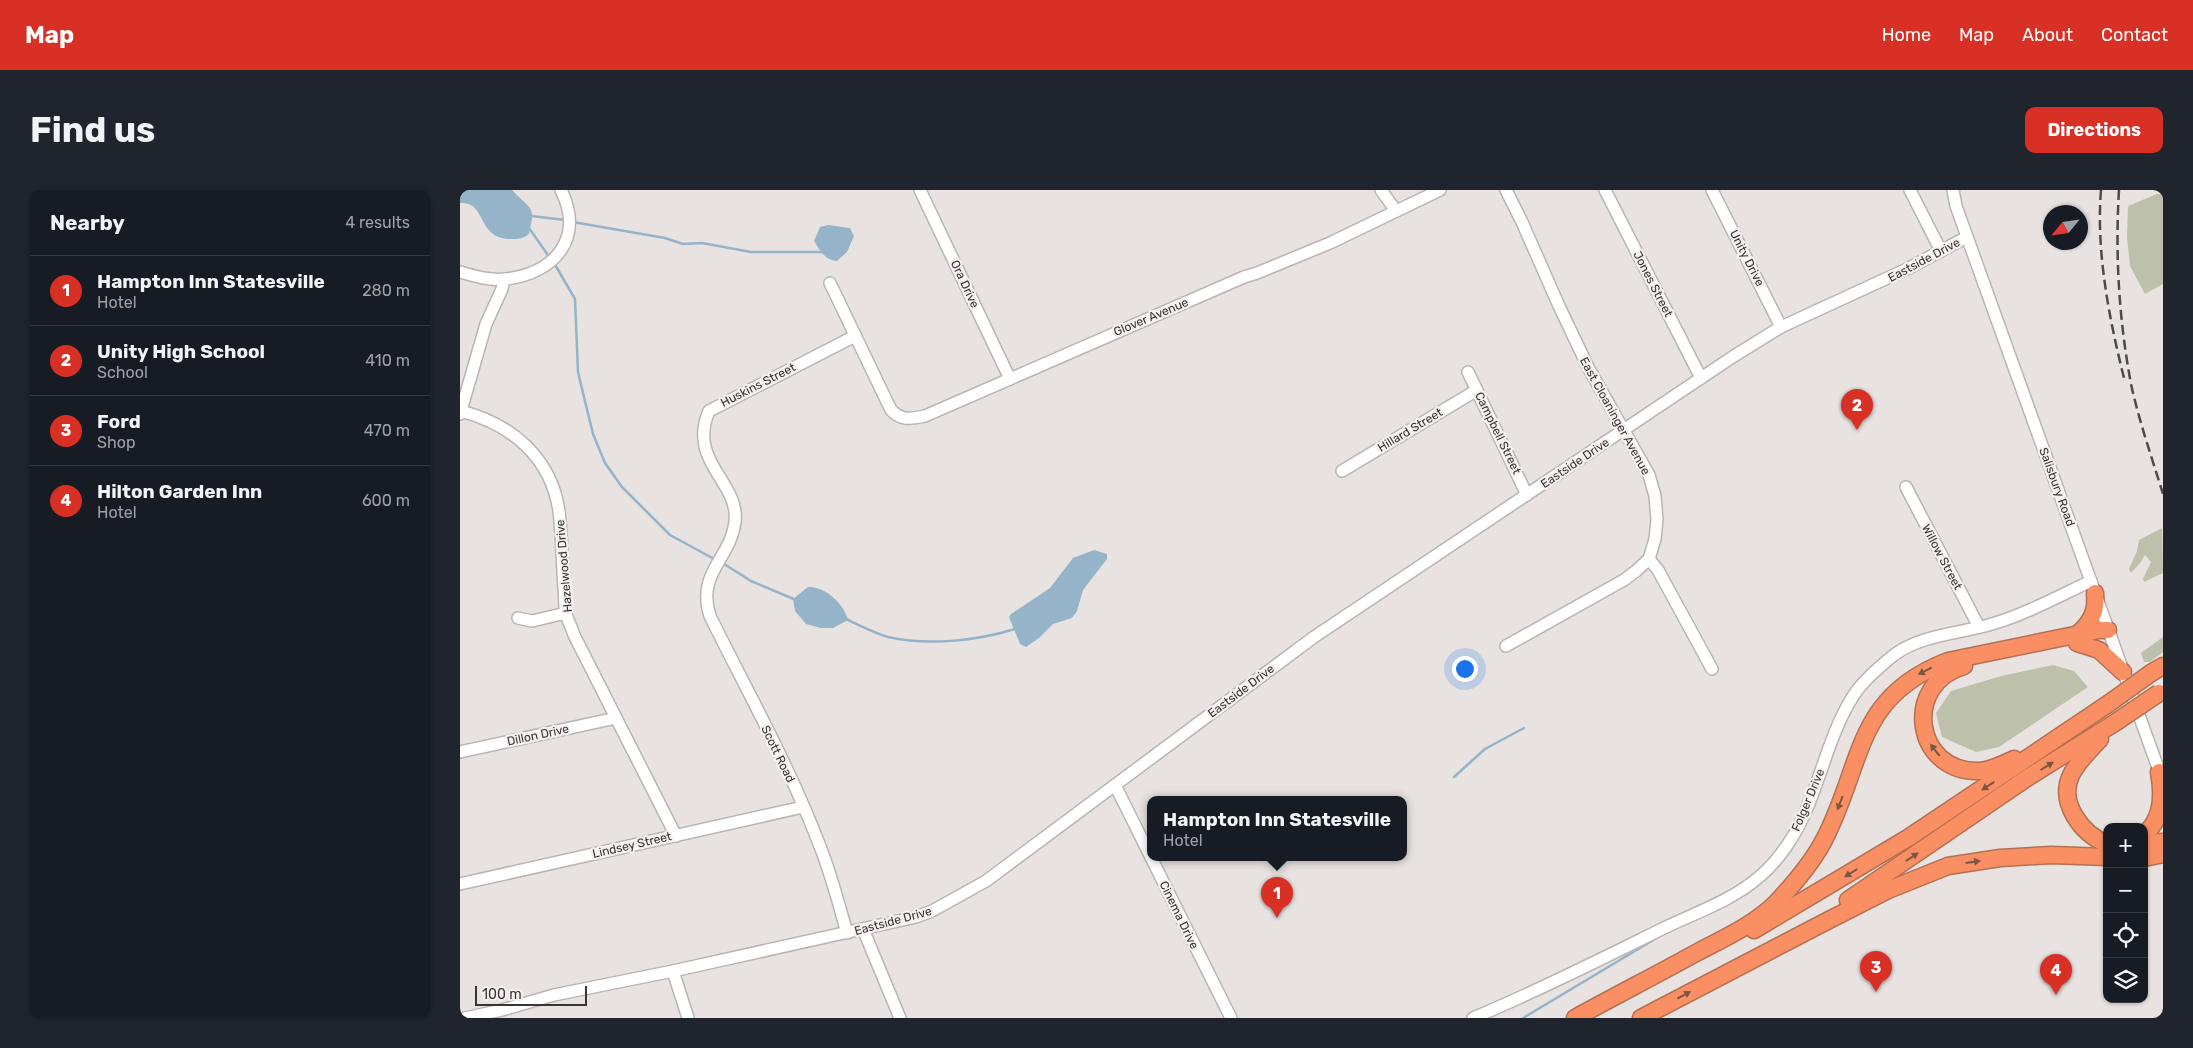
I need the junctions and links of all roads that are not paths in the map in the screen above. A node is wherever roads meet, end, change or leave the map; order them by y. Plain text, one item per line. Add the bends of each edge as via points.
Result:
1 (561, 190) edge
2 (920, 190) edge
3 (1381, 190) edge
4 (1440, 190) edge
5 (1506, 190) edge
6 (1605, 190) edge
7 (1712, 190) edge
8 (1910, 190) edge
9 (1952, 190) edge
10 (1396, 211) junction
11 (1967, 237) junction
12 (1941, 251) junction
13 (460, 272) edge
14 (504, 279) junction
15 (830, 283) dead end
16 (1781, 327) junction
17 (855, 336) junction
18 (1468, 372) dead end
19 (1701, 378) junction
20 (1010, 379) junction
21 (1477, 390) junction
22 (460, 413) edge
23 (1622, 430) junction
24 (1342, 471) dead end
25 (1906, 487) dead end
26 (1527, 495) junction
27 (1649, 558) junction
28 (710, 578) joint
29 (2093, 587) junction
30 (566, 613) junction
31 (518, 618) dead end
32 (1979, 627) junction
33 (2108, 630) junction
34 (2078, 638) junction
35 (1506, 646) dead end
36 (1712, 669) dead end
37 (2157, 670) edge
38 (2123, 672) junction
39 (2161, 691) edge
40 (616, 718) junction
41 (2086, 719) junction
42 (2116, 722) junction
43 (460, 752) edge
44 (2161, 777) edge
45 (1114, 785) junction
46 (803, 807) junction
47 (2148, 830) edge
48 (676, 836) junction
49 (2103, 842) edge
50 (2163, 842) edge
51 (2148, 843) edge
52 (1147, 850) edge
53 (2163, 854) edge
54 (2103, 857) edge
55 (2148, 859) edge
56 (1152, 861) edge
57 (2148, 861) edge
58 (2163, 866) edge
59 (460, 884) edge
60 (863, 929) junction
61 (847, 933) junction
62 (1769, 951) junction
63 (673, 971) junction
64 (503, 1014) edge
65 (465, 1018) edge
66 (688, 1018) edge
67 (900, 1018) edge
68 (1232, 1018) edge
69 (1472, 1018) edge
70 (1577, 1018) edge
71 (1641, 1018) edge

1 - 14 street via 570,214 570,230 565,245 542,267
2 - 20 street, Ora Drive
3 - 10 street
4 - 10 street
5 - 23 street, East Cloaninger Avenue via 1589,369
6 - 19 street, Jones Street
7 - 16 street, Unity Drive
8 - 12 street
9 - 11 street, Salisbury Road
10 - 20 street, Glover Avenue via 1330,243
11 - 12 street, Eastside Drive
11 - 29 street, Salisbury Road
12 - 16 street, Eastside Drive
13 - 14 street
14 - 22 street via 486,324
15 - 17 street
16 - 19 street, Eastside Drive
17 - 20 street, Glover Avenue via 891,410 904,419 925,416
17 - 28 street, Huskins Street via 709,411 703,439 735,511 735,522
18 - 21 street, Campbell Street
19 - 23 street, Eastside Drive
21 - 24 street, Hillard Street
21 - 26 street, Campbell Street
22 - 30 street, Hazelwood Drive via 483,417 505,428 525,444 545,471 559,510
23 - 26 street, Eastside Drive
23 - 27 street, East Cloaninger Avenue via 1649,475 1655,496 1657,520
25 - 32 street, Willow Street
26 - 45 street, Eastside Drive via 1314,637
27 - 35 street via 1624,580
27 - 36 street
28 - 46 street, Scott Road via 706,591 710,616
29 - 32 street, Folger Drive
29 - 33 street, Salisbury Road
29 - 34 highway via 2096,607
30 - 31 street via 532,621
30 - 40 street, Hazelwood Drive
32 - 69 street, Folger Drive via 1912,645 1896,654 1863,683 1844,714 1806,809 1789,842 1759,878 1687,917
33 - 34 highway
33 - 38 street, Salisbury Road
34 - 38 highway via 2099,650
41 -> 34 highway via 2034,749 1996,767 1979,771 1962,770 1946,762 1925,736 1922,719 1932,686 1945,674
34 -> 70 highway via 1948,661 1906,682 1888,698 1874,718 1824,841 1802,874 1774,904 1730,935
37 - 41 highway, bridge
38 - 44 street, Salisbury Road
39 - 42 highway, bridge
40 - 43 street, Dillon Drive
40 - 48 street, Hazelwood Drive
41 -> 70 highway via 1908,838 1810,898 1714,953
42 - 49 highway via 2080,761 2070,777 2068,796 2073,814 2083,829
62 -> 42 highway
44 - 47 highway via 2162,810 2157,822
45 - 52 street, Cinema Drive
45 - 60 street, Eastside Drive via 986,881 959,897 916,917
46 - 48 street, Lindsey Street
46 - 61 street, Scott Road via 832,882
48 - 59 street, Lindsey Street
50 - 51 highway
53 - 55 highway
62 -> 54 highway via 1888,890 1948,866 2034,856
56 - 68 street, Cinema Drive
57 - 58 highway
60 - 61 street, Eastside Drive
60 - 67 street
61 - 63 street, Eastside Drive
71 -> 62 highway
63 - 64 street, Eastside Drive via 554,995
63 - 66 street
64 - 65 street, Eastside Drive

